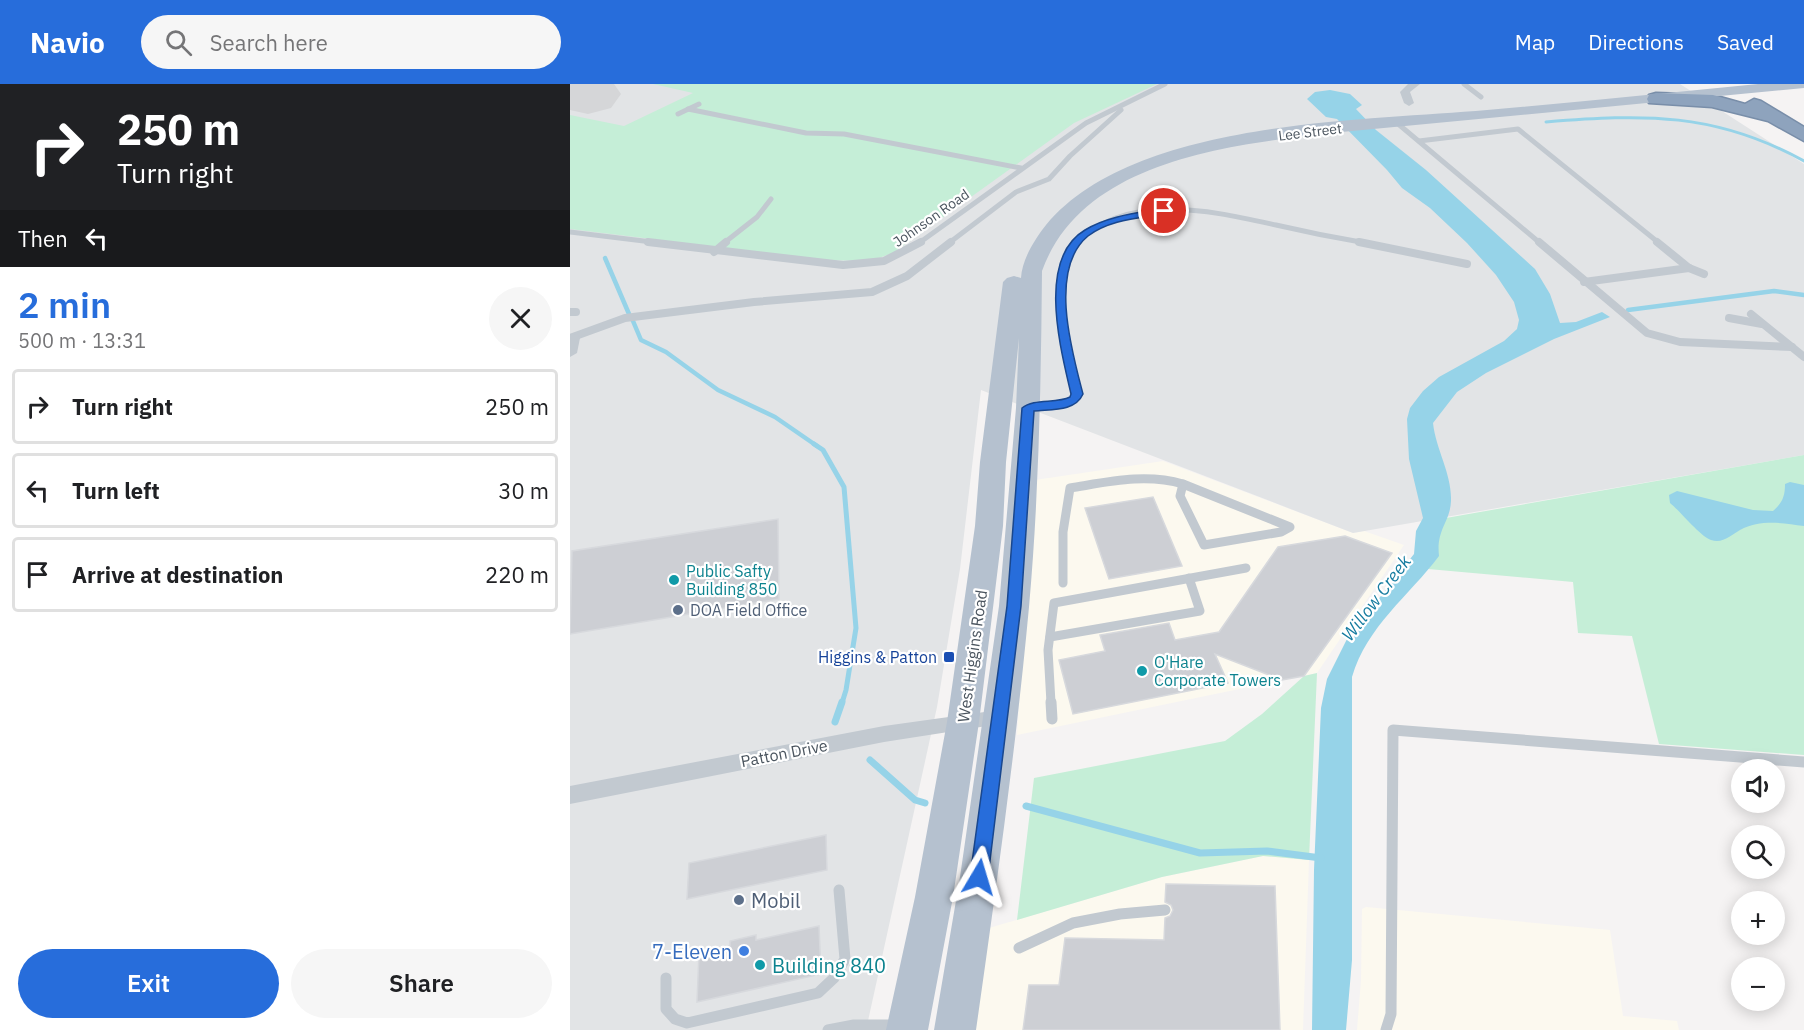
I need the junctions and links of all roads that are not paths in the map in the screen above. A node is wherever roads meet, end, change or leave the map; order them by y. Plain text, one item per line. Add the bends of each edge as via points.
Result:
1 (1165, 84) edge
2 (1415, 84) edge
3 (1464, 84) edge
4 (1717, 84) edge
5 (1803, 84) edge
6 (1733, 88) edge
7 (1656, 99) junction
8 (1130, 102) junction
9 (1483, 103) junction
10 (699, 104) dead end
11 (1409, 104) junction
12 (688, 109) junction
13 (678, 114) dead end
14 (1773, 117) junction
15 (1379, 122) junction
16 (1804, 135) edge
17 (1419, 141) junction
18 (1021, 168) junction
19 (771, 199) dead end
20 (570, 232) edge
21 (714, 252) junction
22 (1467, 264) dead end
23 (1689, 268) junction
24 (1704, 274) dead end
25 (1584, 282) junction
26 (1022, 283) junction
27 (1751, 314) dead end
28 (1729, 318) dead end
29 (1764, 324) junction
30 (571, 343) edge
31 (1792, 347) junction
32 (1804, 357) edge
33 (1028, 408) junction
34 (1183, 484) junction
35 (1246, 568) dead end
36 (1189, 578) junction
37 (1063, 583) dead end
38 (1050, 637) junction
39 (1052, 719) dead end
40 (981, 720) junction
41 (1804, 762) edge
42 (570, 795) edge
43 (839, 890) dead end
44 (1165, 910) dead end
45 (1019, 948) dead end
46 (666, 978) dead end
47 (907, 1028) edge
48 (828, 1030) edge
49 (955, 1030) edge
50 (1386, 1030) edge

1 - 8 lane, Johnson Road
2 - 11 street via 1405,92
3 - 9 lane
4 - 9 main road, Lee Street
5 - 6 main road
6 - 7 main road
6 - 14 highway
7 - 14 highway via 1713,102
7 - 15 main road, Lee Street
8 - 18 lane, Johnson Road via 1086,123
8 - 30 lane via 1049,179 1016,192 907,276 872,292 625,318
9 - 11 main road via 1432,109
9 - 15 main road, Lee Street
10 - 12 lane
11 - 15 main road via 1403,112
12 - 13 lane
12 - 18 lane via 806,133 844,134
14 - 16 highway
15 - 17 lane
15 - 26 main road, Lee Street via 1226,143 1124,175 1093,192 1057,223
17 - 23 lane via 1518,129
17 - 25 lane
18 - 21 lane, Johnson Road via 891,260 872,265 829,265
19 - 21 lane via 757,217
20 - 21 lane, Johnson Road
22 - 33 lane via 1199,210 1151,212 1102,225 1074,245 1062,273 1065,344 1077,394 1064,405
23 - 24 lane
23 - 25 lane
25 - 31 lane via 1637,328 1661,338 1702,344
26 - 33 main road, West Higgins Road
26 - 40 main road, West Higgins Road via 993,462
27 - 29 lane
28 - 29 lane
29 - 31 lane
31 - 32 lane
33 - 40 main road, West Higgins Road via 1015,595
34 - 34 lane via 1280,523 1290,527 1281,532 1204,545 1180,496
34 - 37 lane via 1149,477 1070,488 1063,532
35 - 36 lane
36 - 38 lane via 1054,603
36 - 38 lane via 1200,611
38 - 39 lane
40 - 42 street, Patton Drive via 884,734
40 - 47 main road, West Higgins Road via 934,897
40 - 49 main road, West Higgins Road via 979,877
41 - 50 lane via 1393,730 1391,1014
43 - 46 lane via 845,959 833,982 818,993 687,1023 675,1019 666,1009
44 - 45 lane via 1073,923
47 - 48 lane via 854,1024

